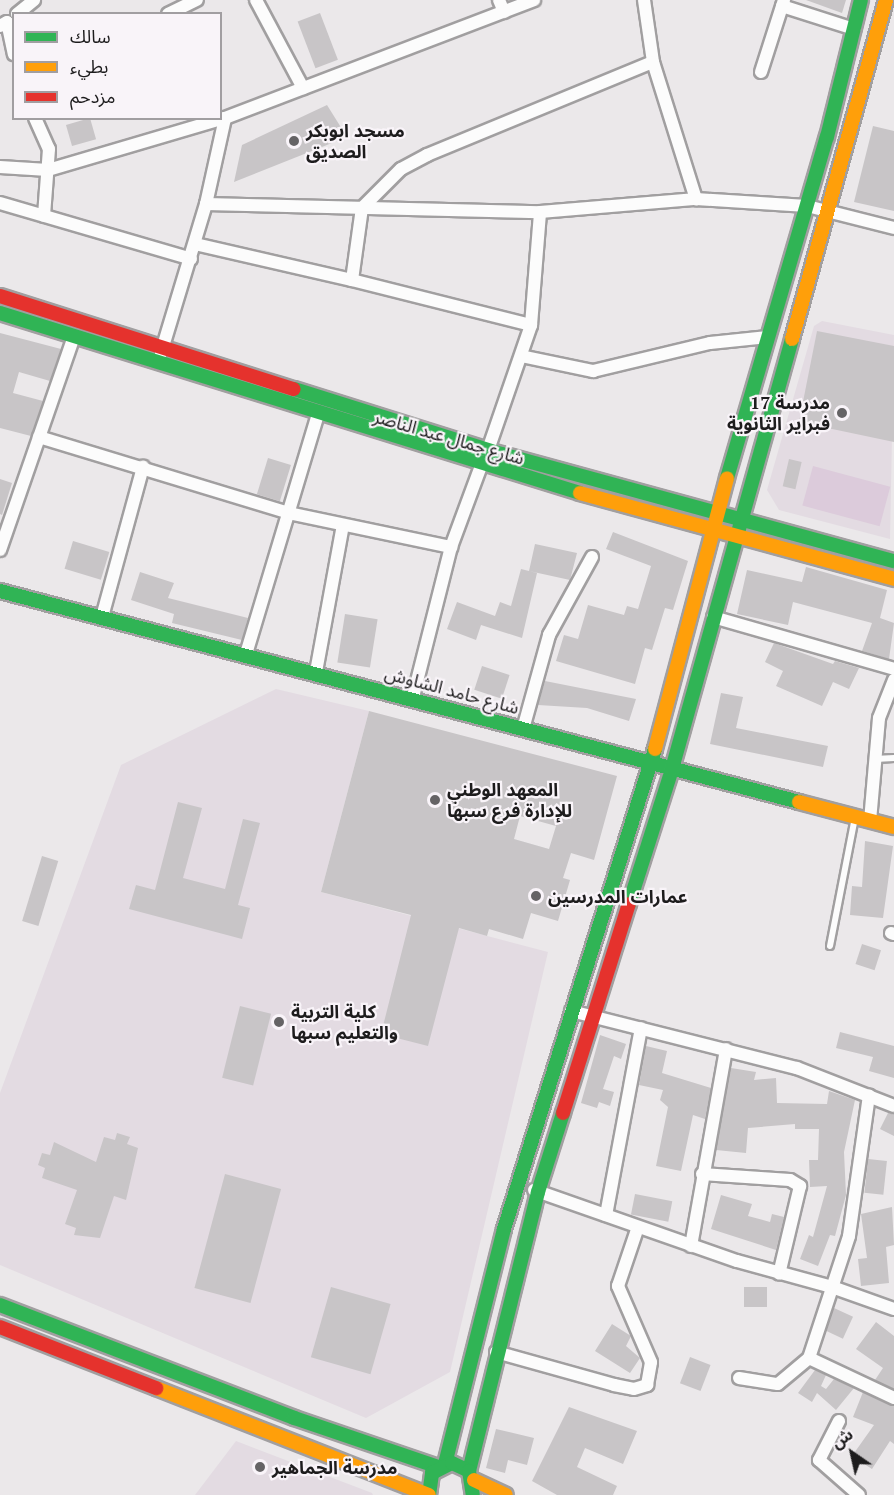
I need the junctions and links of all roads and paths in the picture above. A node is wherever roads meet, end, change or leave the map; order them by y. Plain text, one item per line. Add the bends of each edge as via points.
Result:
1 (34, 0) edge
2 (197, 0) edge
3 (256, 0) edge
4 (534, 0) edge
5 (644, 0) edge
6 (861, 0) edge
7 (886, 0) edge
8 (783, 3) edge
9 (502, 6) edge
10 (18, 12) edge
11 (172, 12) edge
12 (9, 19) edge
13 (854, 29) junction
14 (12, 40) edge
15 (653, 62) junction
16 (761, 72) dead end
17 (303, 88) junction
18 (225, 118) junction
19 (222, 119) edge
20 (36, 120) edge
21 (218, 120) edge
22 (0, 167) edge
23 (48, 170) junction
24 (696, 199) junction
25 (0, 203) edge
26 (206, 204) junction
27 (807, 206) junction
28 (362, 208) junction
29 (828, 209) junction
30 (540, 212) junction
31 (44, 216) junction
32 (894, 228) edge
33 (195, 244) junction
34 (191, 259) junction
35 (352, 280) junction
36 (0, 296) edge
37 (0, 313) edge
38 (531, 325) junction
39 (74, 336) junction
40 (768, 337) junction
41 (163, 348) junction
42 (521, 356) junction
43 (158, 363) junction
44 (317, 417) junction
45 (39, 436) junction
46 (488, 450) junction
47 (481, 466) junction
48 (143, 467) junction
49 (717, 511) junction
50 (289, 513) junction
51 (740, 517) junction
52 (343, 525) junction
53 (711, 530) junction
54 (734, 537) junction
55 (452, 547) junction
56 (0, 550) edge
57 (592, 557) dead end
58 (894, 561) edge
59 (894, 579) edge
60 (0, 591) edge
61 (102, 617) junction
62 (714, 617) junction
63 (246, 654) junction
64 (894, 669) edge
65 (316, 672) junction
66 (894, 680) edge
67 (413, 698) junction
68 (524, 729) junction
69 (894, 758) edge
70 (874, 759) junction
71 (651, 763) junction
72 (672, 769) junction
73 (855, 817) junction
74 (870, 821) junction
75 (894, 827) edge
76 (830, 946) dead end
77 (571, 1011) junction
78 (593, 1016) junction
79 (641, 1028) junction
80 (726, 1049) junction
81 (869, 1095) junction
82 (894, 1106) edge
83 (702, 1174) junction
84 (517, 1185) junction
85 (538, 1192) junction
86 (606, 1215) junction
87 (638, 1227) junction
88 (692, 1245) junction
89 (779, 1274) junction
90 (832, 1287) junction
91 (0, 1305) edge
92 (894, 1310) edge
93 (0, 1327) edge
94 (496, 1352) junction
95 (809, 1358) junction
96 (739, 1378) dead end
97 (894, 1398) edge
98 (838, 1421) dead end
99 (442, 1466) junction
100 (471, 1475) junction
101 (429, 1495) edge
102 (473, 1495) edge
103 (506, 1495) edge
104 (859, 1495) edge

1 - 10 street
2 - 11 street
3 - 17 street
4 - 9 street
5 - 15 street
6 - 13 main road
7 - 29 main road
8 - 13 street
8 - 16 street
9 - 17 street
12 - 14 street
13 - 27 main road
15 - 24 street
15 - 28 street via 427,155 401,169
17 - 18 street
18 - 19 street
18 - 26 street
20 - 23 street via 44,131
21 - 23 street
22 - 23 street
23 - 31 street
24 - 27 street
24 - 30 street
25 - 31 street
26 - 28 street
26 - 33 street
27 - 29 street
27 - 40 main road
28 - 30 street
28 - 35 street
29 - 32 street
29 - 51 main road
30 - 38 street
31 - 34 street
33 - 34 street
33 - 35 street
34 - 41 street
35 - 38 street
36 - 41 main road, شارع جمال عبد الناصر
37 - 39 main road, شارع جمال عبد الناصر
38 - 42 street
39 - 43 main road, شارع جمال عبد الناصر
39 - 45 street
40 - 42 street via 710,343 593,371
40 - 49 main road
41 - 43 street
41 - 46 main road, شارع جمال عبد الناصر
42 - 46 street
43 - 44 main road, شارع جمال عبد الناصر
44 - 47 main road, شارع جمال عبد الناصر
44 - 50 street
45 - 48 street
45 - 56 street
46 - 49 main road, شارع جمال عبد الناصر
47 - 53 main road, شارع جمال عبد الناصر
47 - 55 street
48 - 50 street
48 - 61 street
49 - 51 main road, شارع جمال عبد الناصر
49 - 53 main road
50 - 52 street
50 - 63 street
51 - 54 main road
51 - 58 main road, شارع جمال عبد الناصر
52 - 55 street
52 - 65 street
53 - 54 main road, شارع جمال عبد الناصر
53 - 71 main road
54 - 59 main road, شارع جمال عبد الناصر
54 - 62 main road
55 - 67 street
57 - 68 street via 549,635
60 - 61 main road, شارع حامد الشاوش
61 - 63 main road, شارع حامد الشاوش
62 - 64 street
62 - 72 main road
63 - 65 main road, شارع حامد الشاوش
65 - 67 main road, شارع حامد الشاوش
66 - 70 street via 879,718
67 - 68 main road, شارع حامد الشاوش
68 - 71 main road, شارع حامد الشاوش
69 - 70 lane
70 - 74 street via 876,792
71 - 72 main road, شارع حامد الشاوش
71 - 77 main road
72 - 73 main road, شارع حامد الشاوش
72 - 78 main road
73 - 74 main road, شارع حامد الشاوش
73 - 76 lane
74 - 75 main road, شارع حامد الشاوش
77 - 78 street
77 - 84 main road
78 - 79 street
78 - 85 main road
79 - 80 street
79 - 86 street
80 - 81 street via 797,1068
80 - 83 street
81 - 82 street
81 - 90 street via 855,1203
83 - 88 street
83 - 89 street via 790,1180 800,1186
84 - 85 street
84 - 99 main road
85 - 86 street
85 - 94 main road
86 - 87 street
87 - 88 street
87 - 94 street via 618,1286 651,1362 647,1384 634,1389 614,1385
88 - 89 street
89 - 90 street
90 - 92 street
90 - 95 street
91 - 99 main road via 294,1418
93 - 101 main road
94 - 100 main road
95 - 96 street via 778,1384
95 - 97 street
98 - 104 street via 819,1460
99 - 100 main road
99 - 101 main road via 429,1479
100 - 102 main road
100 - 103 main road

